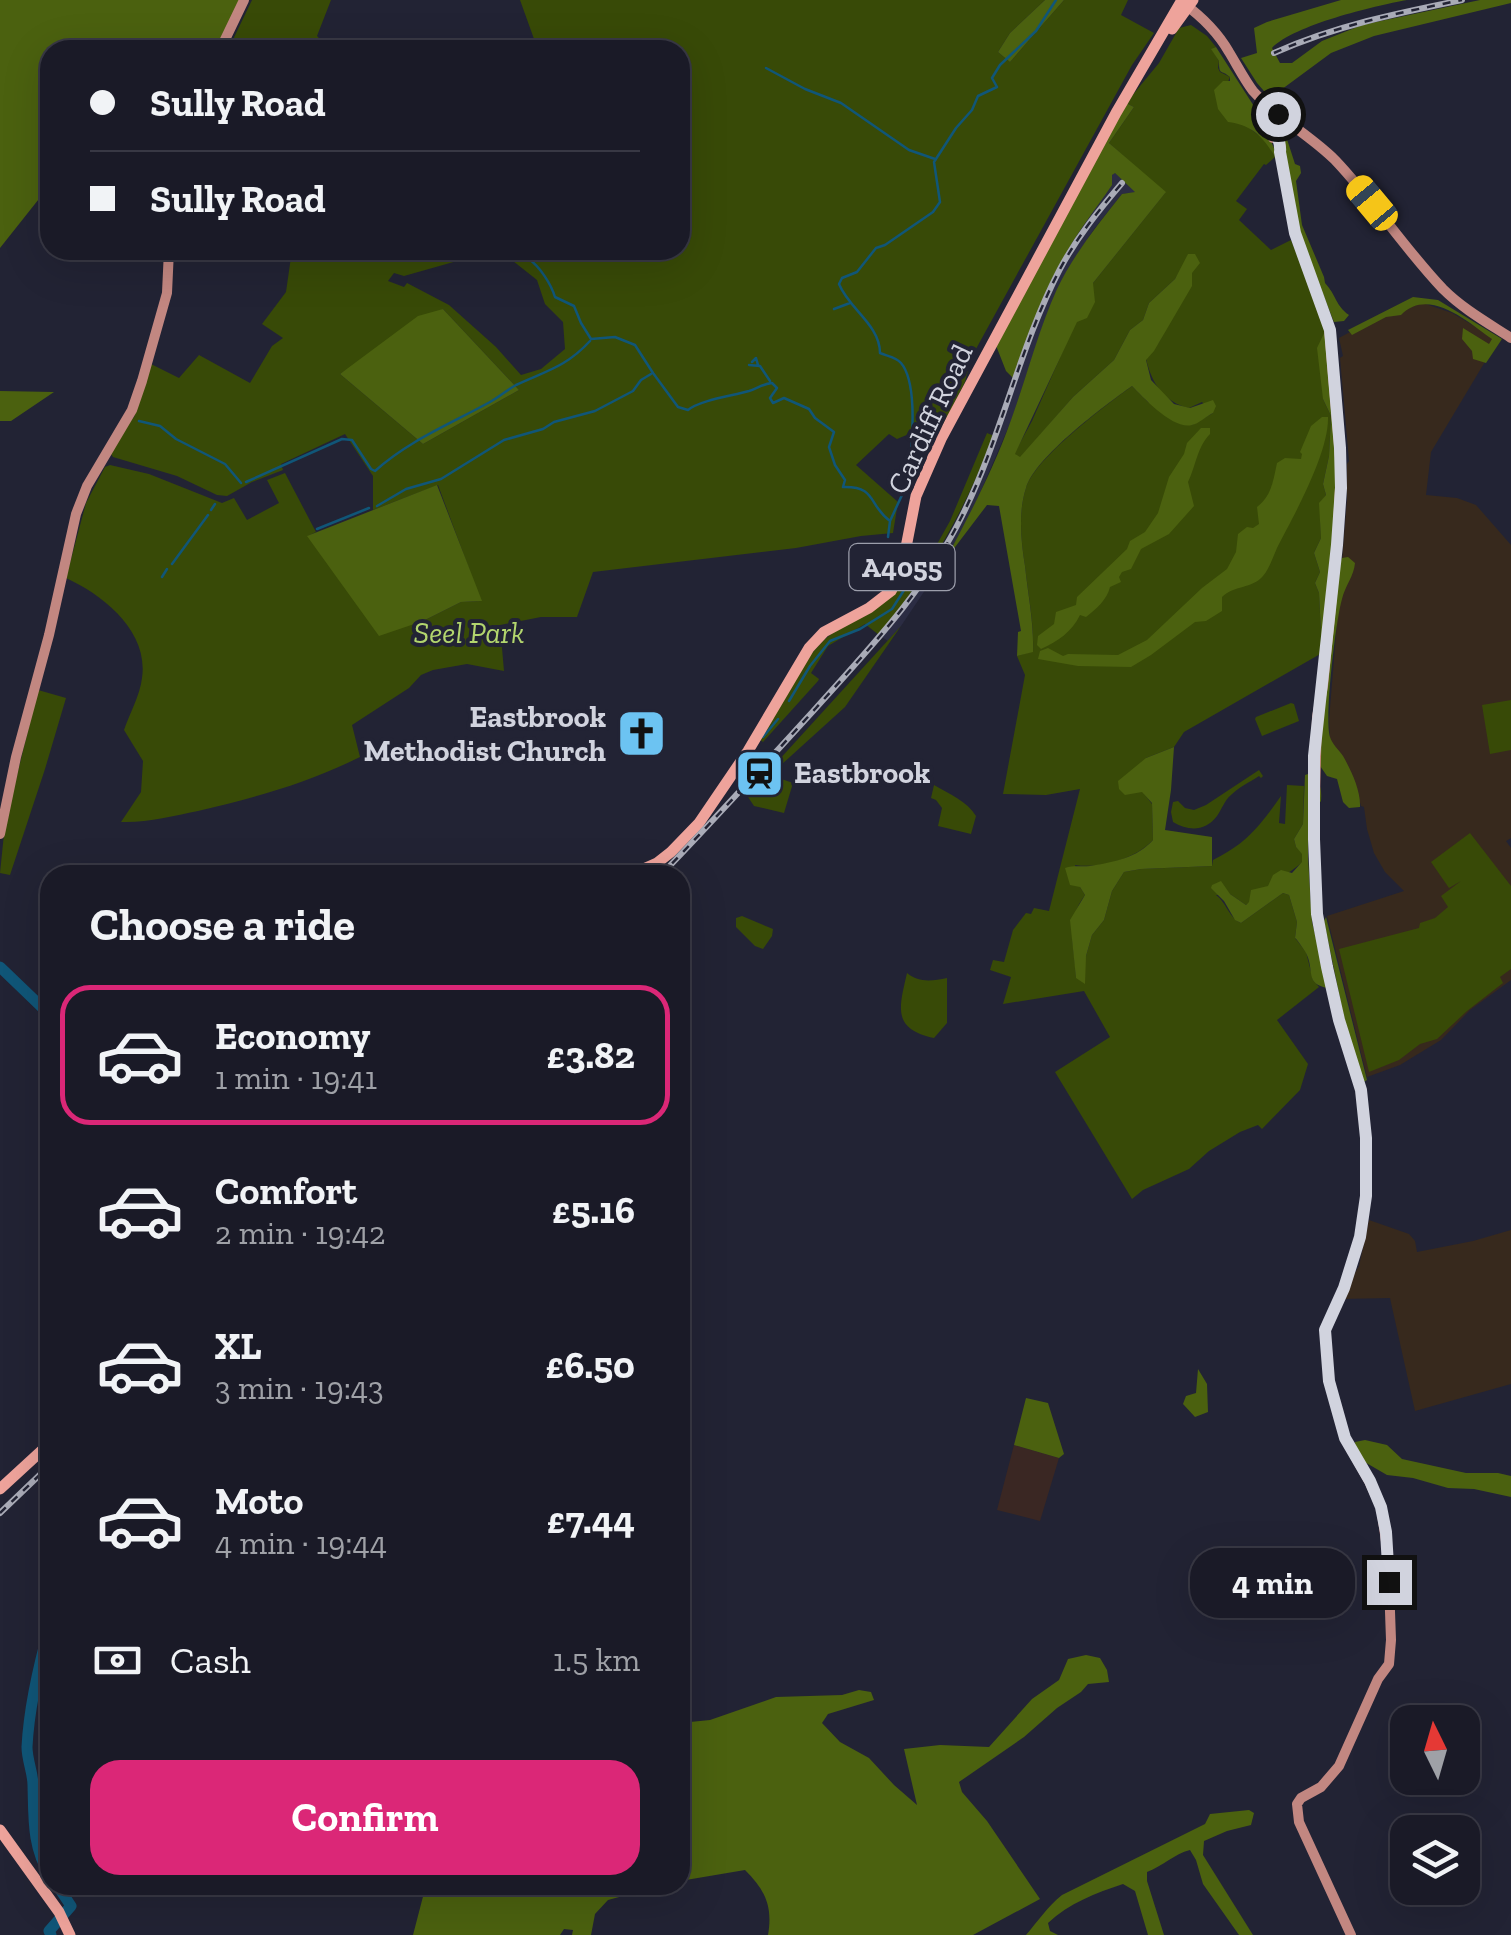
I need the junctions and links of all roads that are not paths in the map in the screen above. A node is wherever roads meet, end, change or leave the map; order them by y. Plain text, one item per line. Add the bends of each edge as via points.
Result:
1 (244, 0) edge
2 (1184, 5) edge
3 (225, 40) edge
4 (1276, 112) junction
5 (169, 260) edge
6 (1511, 338) edge
7 (0, 834) edge
8 (651, 865) edge
9 (40, 1452) edge
10 (0, 1489) edge
11 (0, 1830) edge
12 (40, 1885) edge
13 (47, 1895) edge
14 (70, 1935) edge
15 (1350, 1935) edge

1 - 3 street
2 - 4 street via 1204,19 1249,86
2 - 8 main road, Cardiff Road / A4055 via 1142,66 941,439 916,496 901,574 869,608 809,648 699,823
4 - 6 street via 1336,162 1445,290
4 - 15 street via 1266,119 1280,152 1295,233 1330,330 1341,455 1317,717 1314,839 1317,914 1361,1090 1366,1196 1360,1237 1325,1330 1329,1381 1345,1438 1381,1507 1388,1555 1390,1664 1340,1766 1297,1804 1298,1822
5 - 7 street via 167,294 132,410 76,514
9 - 10 main road
11 - 12 main road
13 - 14 main road

